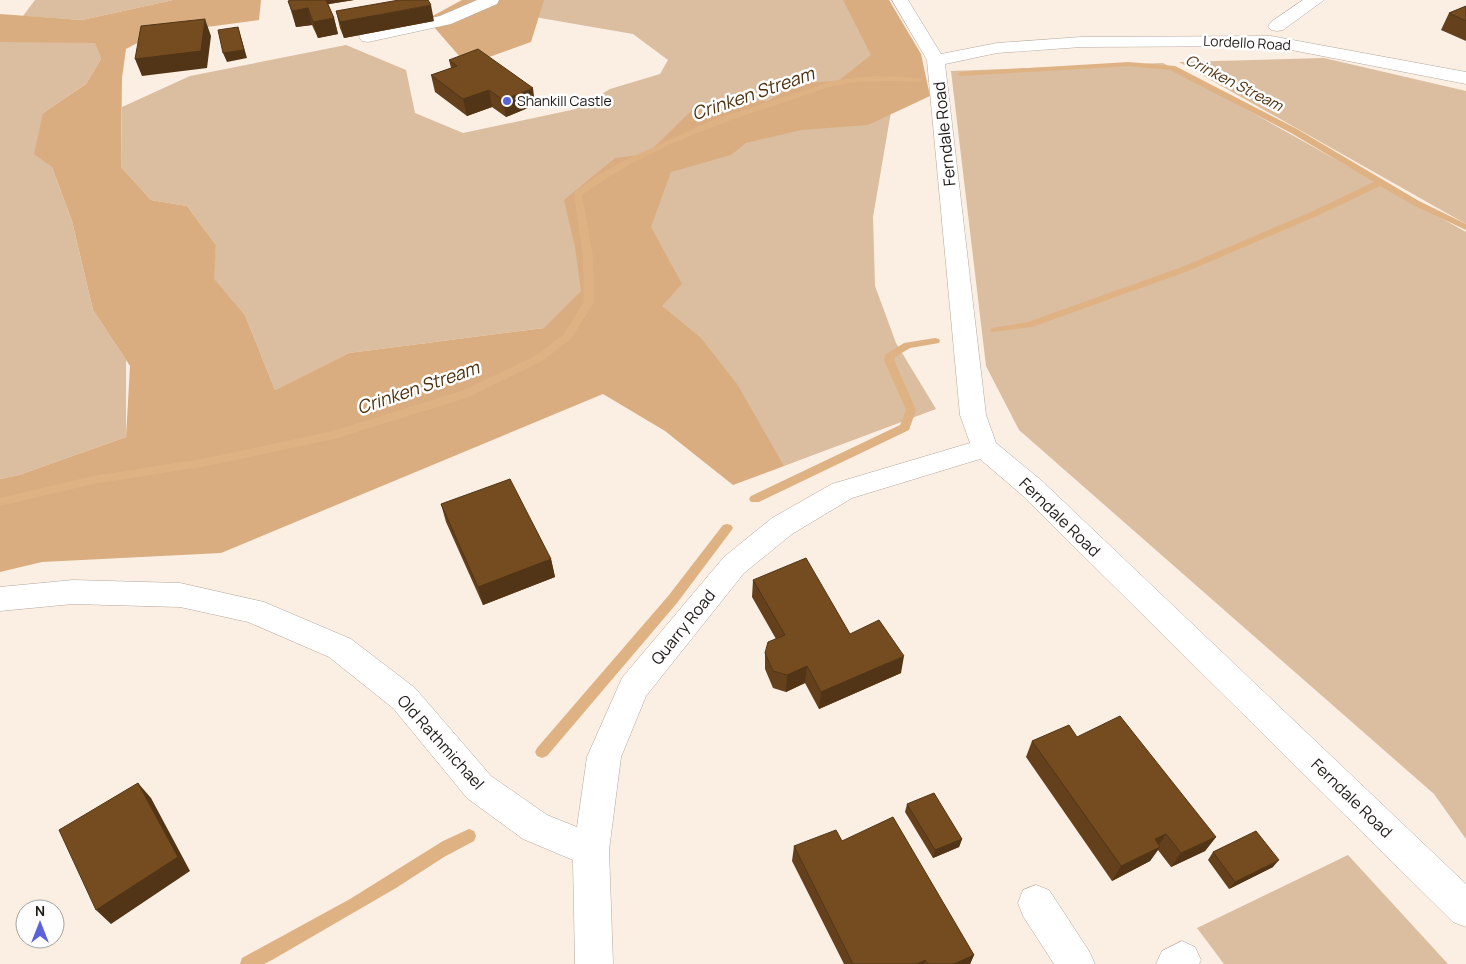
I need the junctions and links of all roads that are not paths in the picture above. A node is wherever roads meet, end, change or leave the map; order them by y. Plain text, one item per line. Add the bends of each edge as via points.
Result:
1 (491, 0) edge
2 (900, 0) edge
3 (1316, 0) edge
4 (1277, 26) dead end
5 (368, 37) edge
6 (936, 60) junction
7 (1466, 78) edge
8 (985, 448) junction
9 (0, 600) edge
10 (591, 850) junction
11 (1036, 903) dead end
12 (1466, 909) edge
13 (594, 964) edge
14 (1076, 964) edge

1 - 5 street via 445,20
2 - 6 street, Ferndale Road
3 - 4 street
6 - 7 street, Lordello Road via 997,48 1217,40 1272,42 1342,52
6 - 8 street, Ferndale Road via 973,415
8 - 10 street, Quarry Road via 842,491 782,526 734,565 633,688 604,757
8 - 12 street, Ferndale Road via 1032,488
9 - 10 street, Old Rathmichael via 73,592 180,595 253,610 340,648 404,698 479,787 535,827
10 - 13 street, Quarry Road
11 - 14 street

